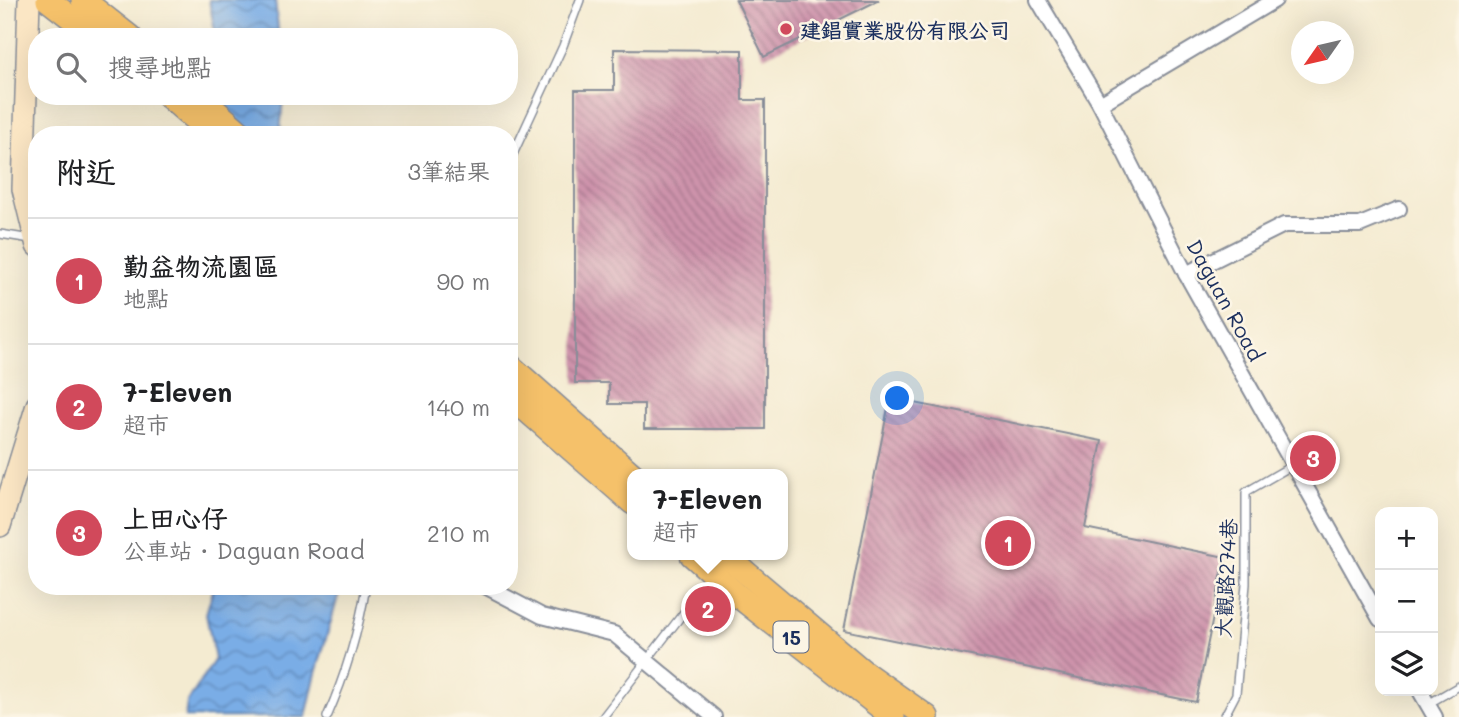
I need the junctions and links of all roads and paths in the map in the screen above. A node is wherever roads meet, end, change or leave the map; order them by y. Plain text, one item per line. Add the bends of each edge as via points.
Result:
1 (29, 0) edge
2 (48, 0) edge
3 (83, 0) edge
4 (580, 0) edge
5 (1038, 0) edge
6 (1275, 0) edge
7 (28, 28) edge
8 (84, 28) edge
9 (119, 28) edge
10 (28, 32) edge
11 (1100, 104) junction
12 (178, 105) edge
13 (209, 105) edge
14 (202, 126) edge
15 (233, 126) edge
16 (518, 144) edge
17 (1399, 209) dead end
18 (28, 210) edge
19 (0, 234) edge
20 (28, 241) edge
21 (1186, 274) junction
22 (518, 373) edge
23 (518, 403) edge
24 (28, 434) edge
25 (1293, 465) junction
26 (627, 470) edge
27 (627, 498) edge
28 (0, 526) edge
29 (722, 561) edge
30 (365, 595) edge
31 (502, 595) edge
32 (1375, 610) edge
33 (646, 660) junction
34 (1459, 686) edge
35 (1428, 704) edge
36 (327, 717) edge
37 (603, 717) edge
38 (715, 717) edge
39 (893, 717) edge
40 (927, 717) edge
41 (1224, 717) edge

1 - 7 street
2 - 8 main road
3 - 9 main road
4 - 16 lane
5 - 11 street, Daguan Road
6 - 11 street
10 - 18 street via 23,189
11 - 21 street, Daguan Road
12 - 14 main road
13 - 15 main road
17 - 21 street via 1360,225 1284,225
19 - 20 lane
21 - 25 street, Daguan Road
22 - 26 main road
23 - 27 main road
24 - 28 street
25 - 32 street, Daguan Road
25 - 41 lane, 大觀路274巷 via 1246,492 1245,584 1236,694
29 - 33 lane
29 - 39 main road, 15 via 748,603
29 - 40 main road, 15
30 - 36 lane
31 - 33 street via 542,616 614,634
33 - 37 lane
33 - 38 street
34 - 35 lane

